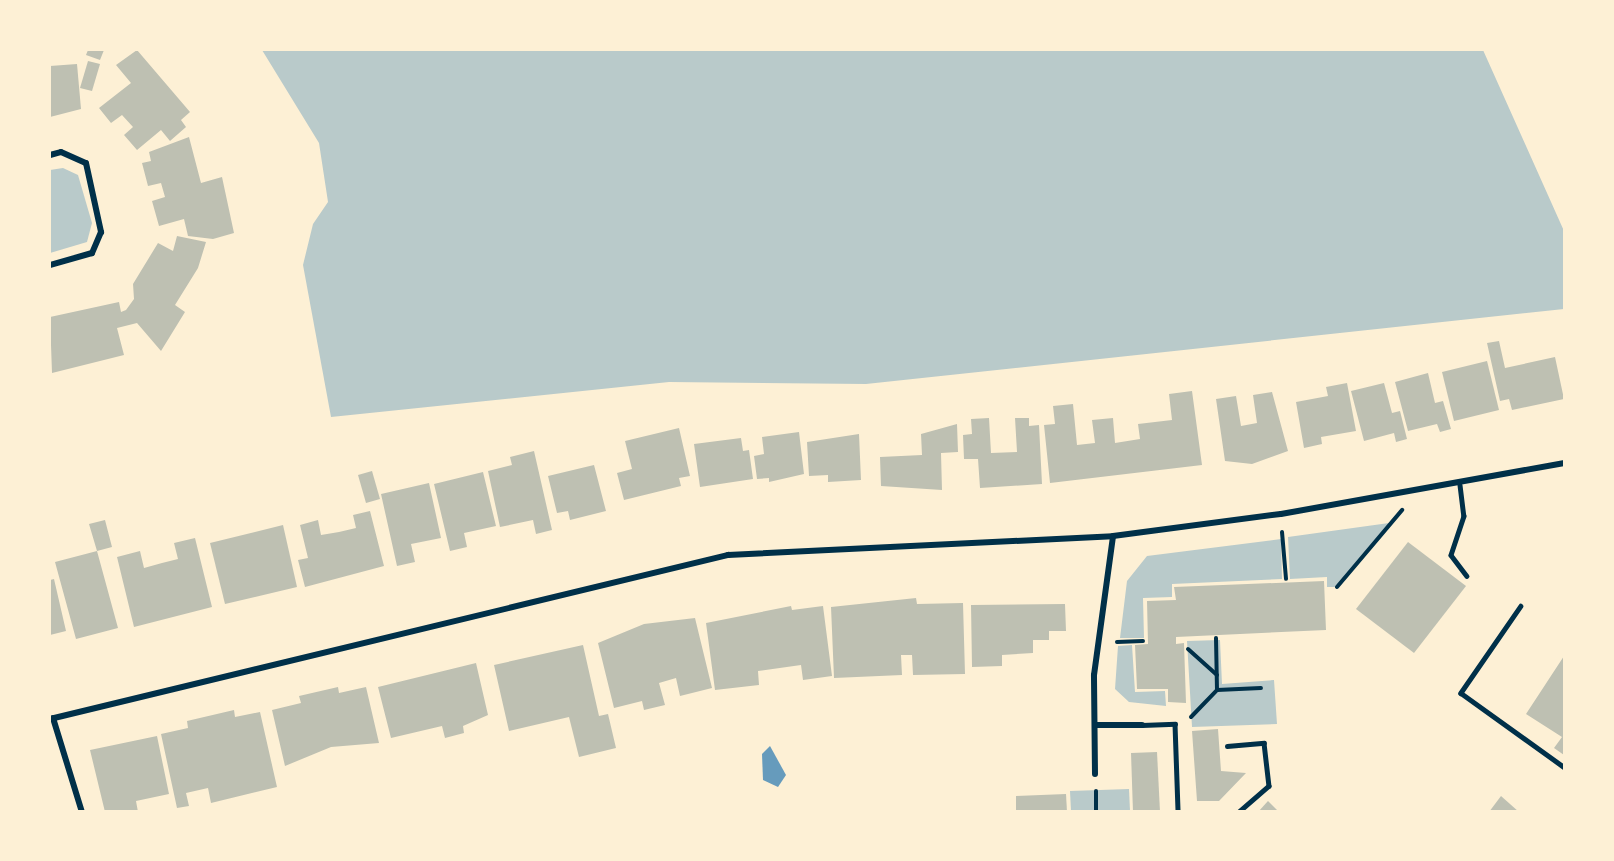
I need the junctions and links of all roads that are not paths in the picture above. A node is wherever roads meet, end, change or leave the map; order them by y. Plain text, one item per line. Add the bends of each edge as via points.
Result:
1 (50, 155) edge
2 (50, 265) edge
3 (1564, 463) edge
4 (1460, 485) junction
5 (1113, 536) junction
6 (1467, 576) dead end
7 (1521, 606) dead end
8 (51, 718) edge
9 (1095, 725) junction
10 (1142, 725) joint
11 (1227, 746) dead end
12 (1564, 767) edge
13 (1095, 774) dead end
14 (82, 812) edge
15 (1178, 812) edge
16 (1239, 812) edge

1 - 2 street via 61,152 86,163 101,232 92,253
3 - 4 street
4 - 5 street
4 - 6 lane via 1464,516 1451,555
5 - 8 street via 729,555
5 - 9 street via 1099,643
7 - 12 lane via 1461,693
8 - 14 street
9 - 10 street
9 - 13 street
10 - 15 lane via 1175,724
11 - 16 lane via 1264,743 1269,786

